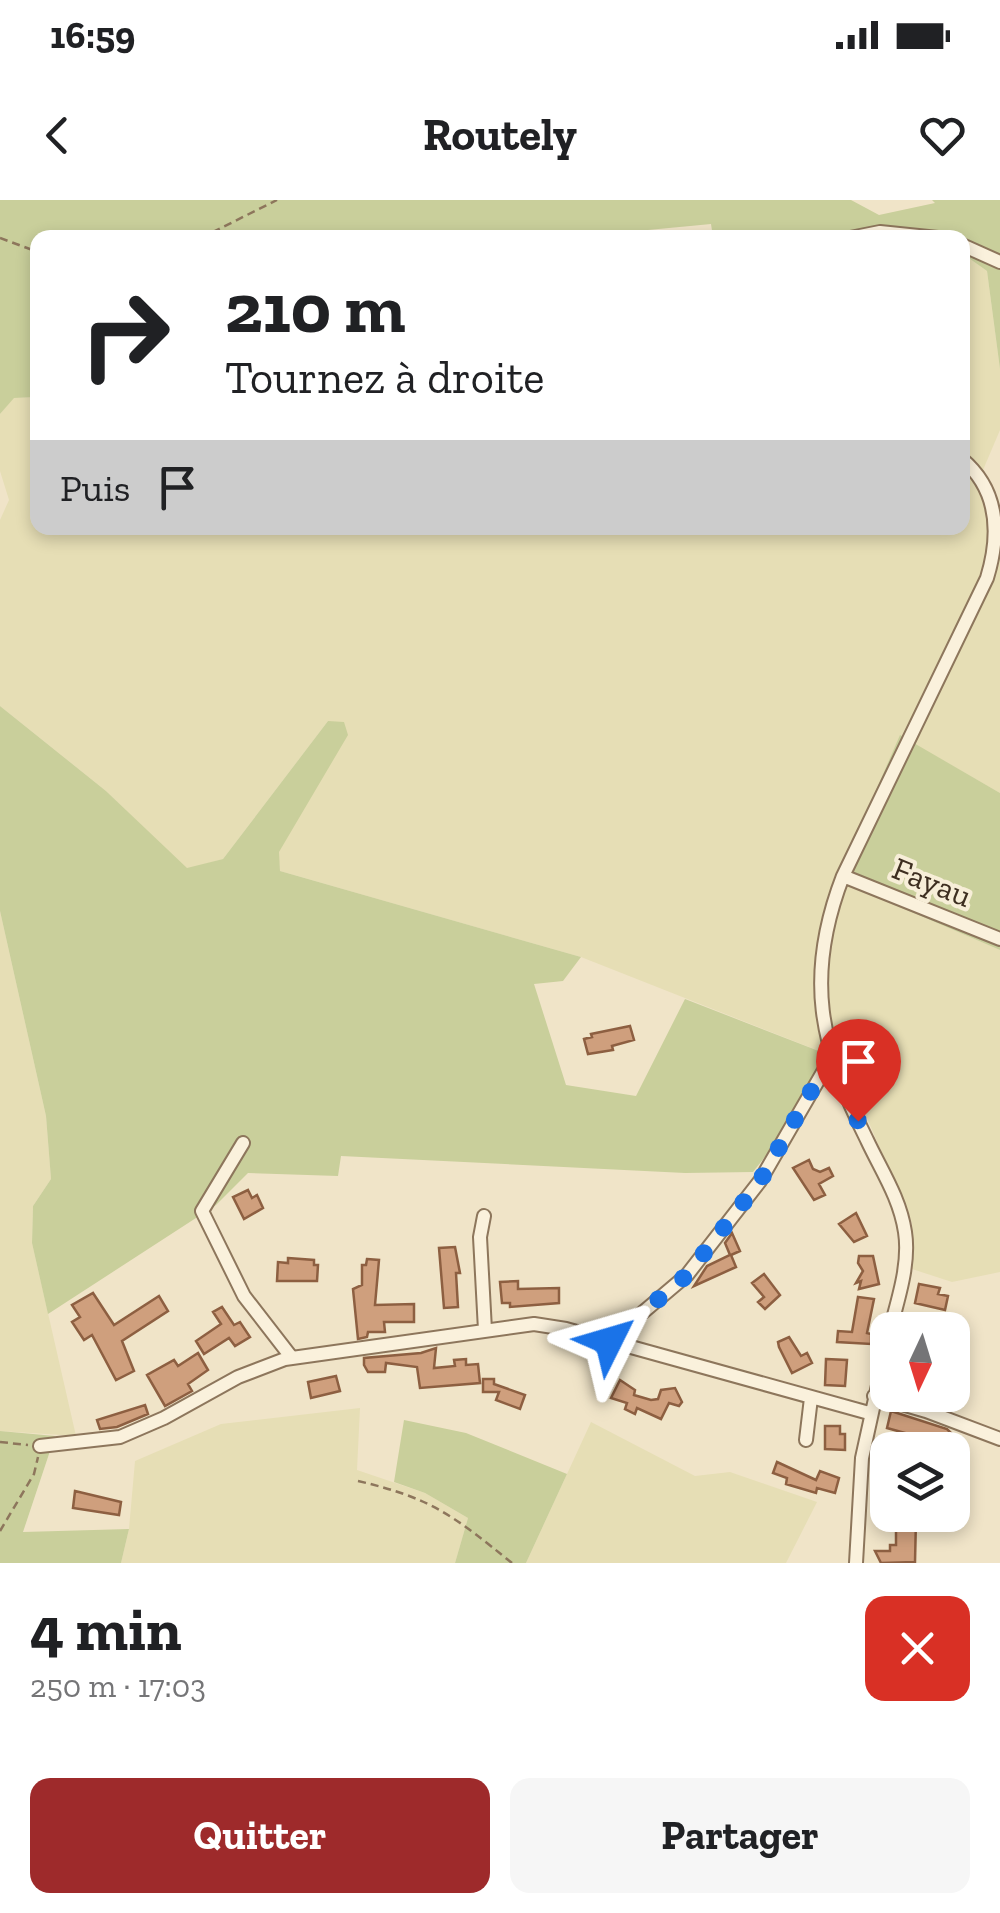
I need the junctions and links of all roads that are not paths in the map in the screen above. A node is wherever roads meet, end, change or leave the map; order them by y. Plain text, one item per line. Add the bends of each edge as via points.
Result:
1 (970, 249) edge
2 (1000, 262) edge
3 (970, 468) edge
4 (843, 876) junction
5 (1000, 939) edge
6 (832, 1064) junction
7 (243, 1144) dead end
8 (484, 1216) dead end
9 (894, 1312) edge
10 (485, 1330) junction
11 (609, 1341) junction
12 (292, 1358) junction
13 (811, 1398) junction
14 (870, 1410) edge
15 (929, 1412) edge
16 (869, 1413) junction
17 (1000, 1439) edge
18 (806, 1440) dead end
19 (40, 1446) road end
20 (856, 1563) edge

1 - 2 street
3 - 4 street via 992,500 996,538 990,567
4 - 5 street, Fayau
4 - 6 street via 820,981
6 - 9 street via 901,1212 905,1262
6 - 11 street via 760,1181 687,1275
7 - 12 street via 202,1211 244,1296
8 - 10 street
10 - 11 street via 534,1324
10 - 12 street
11 - 13 street
12 - 19 street via 238,1377 120,1437
13 - 16 street
13 - 18 street
14 - 16 street
15 - 17 street
16 - 20 street

